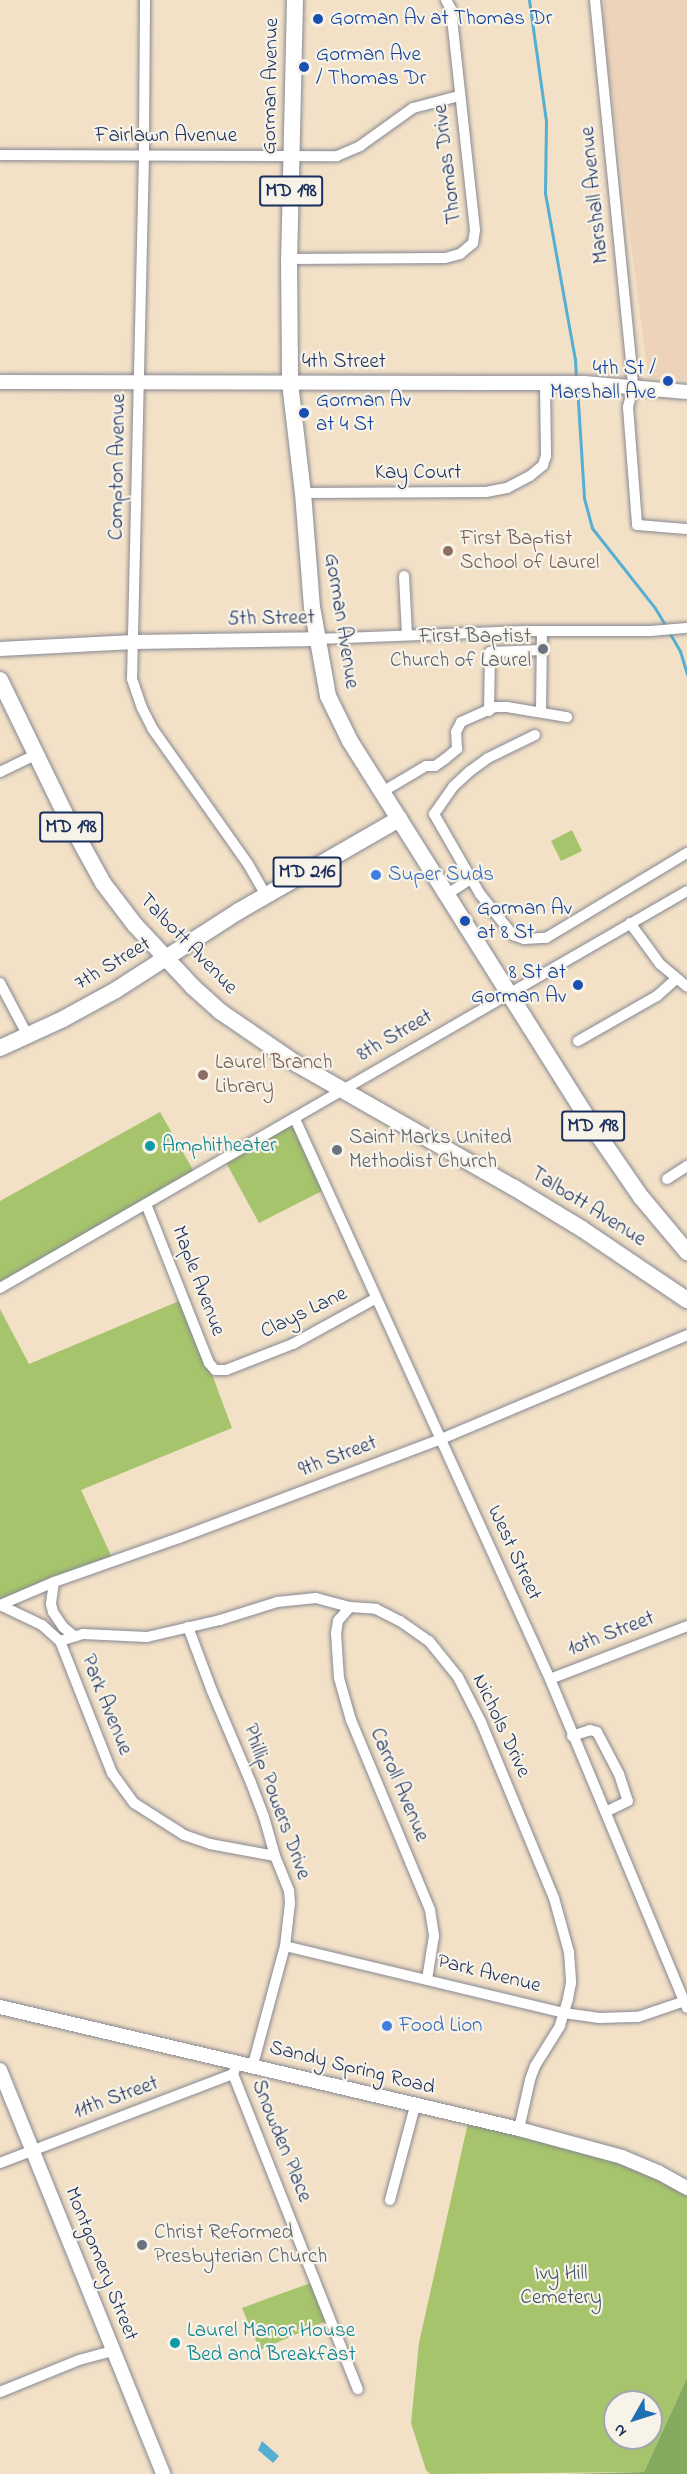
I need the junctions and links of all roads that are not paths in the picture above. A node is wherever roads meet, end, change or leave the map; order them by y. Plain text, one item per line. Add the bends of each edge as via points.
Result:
1 (145, 0) edge
2 (295, 0) edge
3 (446, 0) edge
4 (595, 0) edge
5 (459, 96) junction
6 (0, 155) edge
7 (144, 155) junction
8 (292, 155) junction
9 (289, 259) junction
10 (0, 382) edge
11 (139, 382) junction
12 (290, 382) junction
13 (545, 384) junction
14 (633, 387) junction
15 (687, 392) edge
16 (303, 493) junction
17 (687, 529) edge
18 (404, 576) dead end
19 (684, 628) edge
20 (542, 632) junction
21 (407, 635) junction
22 (317, 639) junction
23 (134, 642) junction
24 (0, 649) edge
25 (542, 650) junction
26 (0, 680) edge
27 (489, 711) junction
28 (541, 712) junction
29 (567, 717) dead end
30 (536, 735) dead end
31 (35, 755) junction
32 (0, 772) edge
33 (382, 792) junction
34 (399, 819) junction
35 (687, 853) edge
36 (472, 878) junction
37 (687, 891) edge
38 (446, 895) junction
39 (266, 896) junction
40 (630, 923) junction
41 (165, 959) junction
42 (676, 980) junction
43 (0, 983) edge
44 (687, 987) edge
45 (507, 993) junction
46 (28, 1036) junction
47 (578, 1041) dead end
48 (0, 1048) edge
49 (342, 1090) junction
50 (295, 1119) junction
51 (687, 1166) edge
52 (667, 1179) dead end
53 (146, 1204) junction
54 (687, 1252) edge
55 (0, 1288) edge
56 (375, 1299) junction
57 (687, 1300) edge
58 (687, 1335) edge
59 (215, 1370) joint
60 (439, 1440) junction
61 (54, 1582) junction
62 (0, 1605) edge
63 (350, 1607) junction
64 (687, 1626) edge
65 (188, 1627) junction
66 (74, 1636) junction
67 (60, 1641) junction
68 (550, 1679) junction
69 (572, 1736) junction
70 (605, 1812) junction
71 (274, 1856) junction
72 (285, 1946) junction
73 (427, 1979) junction
74 (686, 2005) edge
75 (0, 2007) edge
76 (564, 2013) junction
77 (253, 2065) junction
78 (236, 2068) junction
79 (0, 2070) edge
80 (415, 2106) junction
81 (519, 2130) junction
82 (33, 2150) junction
83 (0, 2163) edge
84 (687, 2188) edge
85 (390, 2200) dead end
86 (113, 2351) junction
87 (358, 2390) dead end
88 (0, 2392) edge
89 (163, 2474) edge

1 - 7 street, Compton Avenue
2 - 8 main road, Gorman Avenue / MD 198
3 - 5 street, Thomas Drive via 451,9
4 - 14 street, Marshall Avenue
5 - 8 street, Fairlawn Avenue via 413,108 345,154
5 - 9 street, Thomas Drive via 475,230 467,249 445,258
6 - 7 street, Fairlawn Avenue
7 - 8 street, Fairlawn Avenue
7 - 11 street, Compton Avenue
8 - 9 main road, Gorman Avenue / MD 198
9 - 12 main road, Gorman Avenue / MD 198
10 - 11 street, 4th Street
11 - 12 street, 4th Street
11 - 23 street, Compton Avenue
12 - 13 street, 4th Street
12 - 16 main road, Gorman Avenue / MD 198
13 - 14 street, 4th Street
13 - 16 street, Kay Court via 543,465 507,488 486,492
14 - 15 street, 4th Street
14 - 17 street, Marshall Avenue via 628,407 637,525
16 - 22 main road, Gorman Avenue / MD 198 via 307,567
18 - 21 street
19 - 20 street, 5th Street
20 - 21 street, 5th Street
20 - 25 street
21 - 22 street, 5th Street
22 - 23 street, 5th Street
22 - 33 main road, Gorman Avenue / MD 198 via 333,707
23 - 24 street, 5th Street
23 - 39 street, Compton Avenue via 132,679 152,728 248,864
25 - 27 street via 490,652
25 - 28 street
26 - 31 main road, Talbott Avenue / MD 198
27 - 28 street via 507,707
27 - 33 street via 461,722 456,732 457,749 446,759
28 - 29 street
30 - 36 street via 470,771 434,814
31 - 32 street
31 - 41 main road, Talbott Avenue / MD 198 via 103,882
33 - 34 main road, Gorman Avenue / MD 198
34 - 38 main road, Gorman Avenue / MD 198
34 - 39 main road, 7th Street / MD 216
35 - 36 street via 566,928 533,940 513,935 504,927
36 - 38 street
37 - 40 street, 8th Street
38 - 45 main road, Gorman Avenue / MD 198
39 - 41 main road, 7th Street / MD 216
40 - 42 street via 646,948
40 - 45 street, 8th Street
41 - 46 main road, 7th Street / MD 216 via 100,999
41 - 49 main road, Talbott Avenue / MD 198 via 221,1012
42 - 44 street
42 - 47 street via 657,996
43 - 46 street
45 - 49 street, 8th Street
45 - 54 main road, Gorman Avenue / MD 198 via 641,1197
46 - 48 main road, 7th Street / MD 216
49 - 50 street, 8th Street
49 - 57 main road, Talbott Avenue / MD 198 via 521,1192
50 - 53 street, 8th Street
50 - 56 street, West Street
51 - 52 street
53 - 55 street, 8th Street
53 - 59 street, Maple Avenue
56 - 59 street, Clays Lane via 294,1344 226,1370
56 - 60 street, West Street
58 - 60 street, 9th Street
60 - 61 street, 9th Street
60 - 68 street, West Street
61 - 62 street, 9th Street
61 - 66 street via 53,1612
62 - 67 street, Park Avenue via 42,1625
63 - 65 street, Nichols Drive via 329,1600 297,1598
63 - 73 street, Carroll Avenue via 338,1621 336,1633 339,1678 351,1720 430,1910 434,1936
63 - 76 street, Nichols Drive via 376,1609 414,1629 444,1658 470,1699 562,1923 571,1975
64 - 68 street, 10th Street
65 - 66 street, Nichols Drive via 147,1637
65 - 71 street, Phillip Powers Drive via 264,1817
66 - 67 street, Nichols Drive
67 - 71 street, Park Avenue via 112,1773 134,1803 184,1835
68 - 69 street, West Street
69 - 70 street, West Street
69 - 70 street via 590,1730 597,1732 619,1774 628,1801
70 - 74 street, West Street
71 - 72 street, Phillip Powers Drive via 290,1897
72 - 73 street, Park Avenue
72 - 77 street, Phillip Powers Drive
73 - 76 street, Park Avenue
74 - 76 street, Park Avenue via 628,2019
75 - 78 street, Sandy Spring Road
76 - 81 street, Nichols Drive via 530,2080
77 - 78 street, Sandy Spring Road
77 - 80 street, Sandy Spring Road
78 - 82 street, 11th Street
78 - 87 street, Snowden Place
79 - 82 street, Montgomery Street
80 - 81 street, Sandy Spring Road
80 - 85 street
81 - 84 street, Sandy Spring Road via 622,2157
82 - 83 street, 11th Street
82 - 86 street, Montgomery Street
86 - 88 street via 79,2360
86 - 89 street, Montgomery Street

